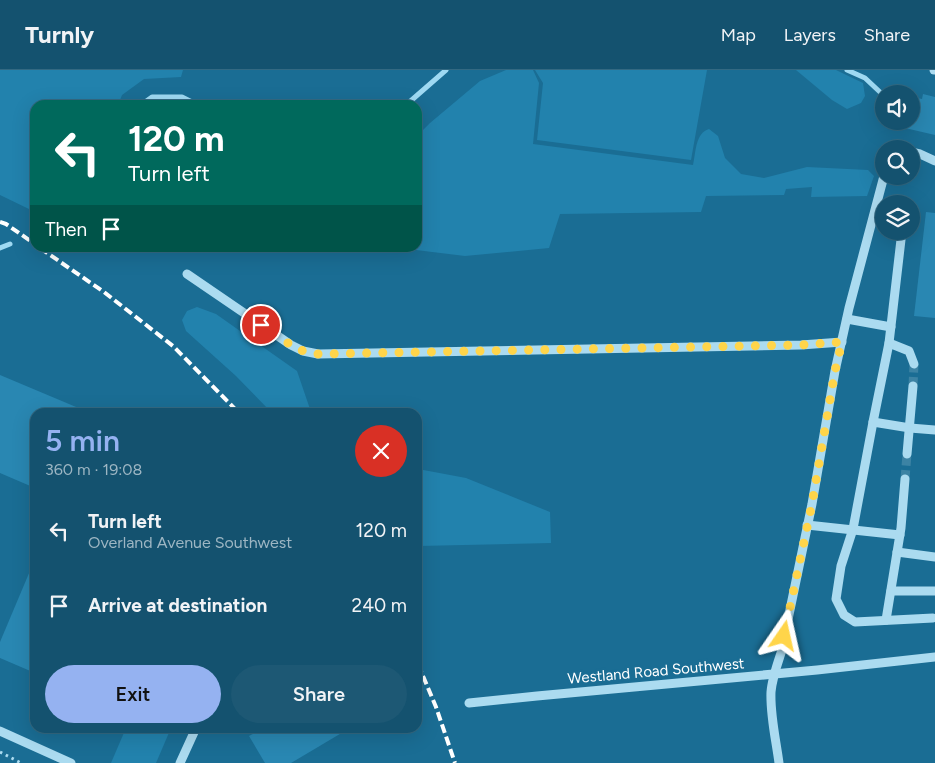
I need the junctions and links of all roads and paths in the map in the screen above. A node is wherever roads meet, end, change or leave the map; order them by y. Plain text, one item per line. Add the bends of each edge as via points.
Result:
1 (920, 154) edge
2 (935, 160) edge
3 (882, 185) edge
4 (901, 240) edge
5 (187, 274) dead end
6 (847, 319) junction
7 (891, 326) junction
8 (842, 342) junction
9 (889, 343) junction
10 (914, 364) tunnel mouth
11 (913, 386) tunnel mouth
12 (872, 422) junction
13 (910, 428) junction
14 (935, 430) edge
15 (907, 454) tunnel mouth
16 (905, 479) tunnel mouth
17 (807, 525) junction
18 (852, 529) junction
19 (900, 535) junction
20 (897, 552) junction
21 (935, 557) edge
22 (891, 591) junction
23 (935, 591) edge
24 (933, 618) dead end
25 (886, 620) junction
26 (935, 656) edge
27 (774, 674) junction
28 (469, 703) dead end
29 (0, 731) edge
30 (194, 733) edge
31 (0, 752) edge
32 (21, 763) edge
33 (71, 763) edge
34 (180, 763) edge
35 (778, 763) edge

1 - 2 street
3 - 6 street
4 - 7 street
5 - 8 street via 291,345 318,354
6 - 7 street
6 - 8 street
7 - 9 street
8 - 17 street
9 - 10 street via 909,350
9 - 12 street
11 - 13 street
12 - 13 street
12 - 18 street
13 - 14 street
13 - 15 street
16 - 19 street
17 - 18 street
17 - 27 street
18 - 19 street
18 - 25 street via 836,599 844,615 855,622
19 - 20 street
20 - 21 street
20 - 22 street
22 - 23 street
22 - 25 street
24 - 25 street
26 - 27 street, Westland Road Southwest
27 - 28 street, Westland Road Southwest
27 - 35 street via 771,691
29 - 33 street
30 - 34 street
31 - 32 path

